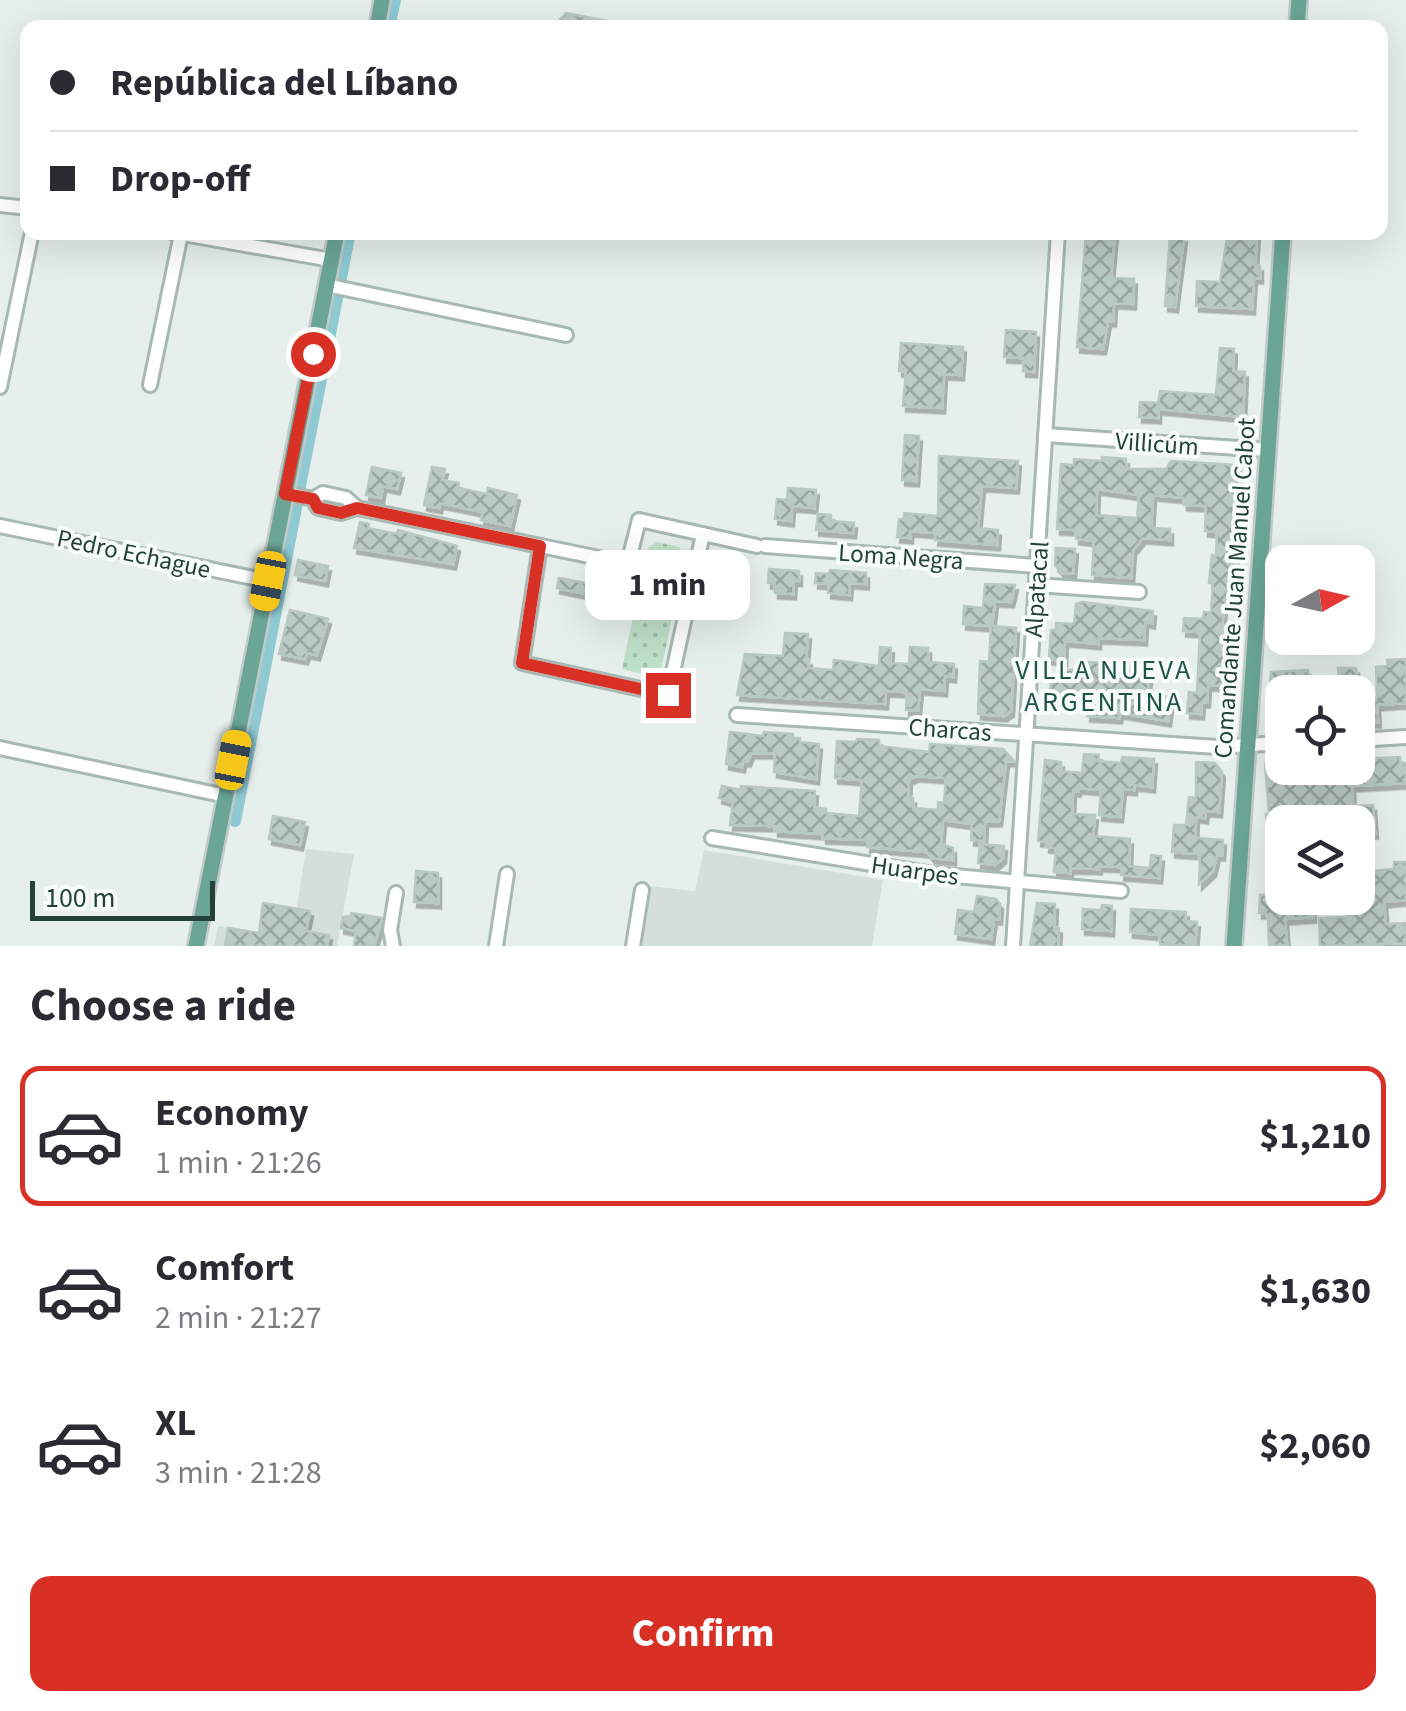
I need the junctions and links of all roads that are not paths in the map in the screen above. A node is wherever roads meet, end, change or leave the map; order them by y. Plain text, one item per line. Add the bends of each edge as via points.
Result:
1 (30, 240) edge
2 (175, 240) edge
3 (216, 240) edge
4 (335, 240) edge
5 (1057, 240) edge
6 (1282, 240) edge
7 (331, 260) junction
8 (326, 285) junction
9 (566, 335) dead end
10 (150, 385) dead end
11 (0, 387) edge
12 (1045, 436) junction
13 (1268, 450) junction
14 (285, 494) junction
15 (0, 526) edge
16 (703, 534) junction
17 (540, 546) junction
18 (1037, 566) junction
19 (268, 581) junction
20 (1036, 585) junction
21 (1138, 592) dead end
22 (737, 715) dead end
23 (1026, 734) junction
24 (1406, 737) edge
25 (1375, 739) edge
26 (1265, 744) edge
27 (1248, 745) junction
28 (0, 748) edge
29 (226, 796) junction
30 (712, 838) dead end
31 (507, 874) dead end
32 (1017, 883) junction
33 (642, 890) dead end
34 (1120, 891) dead end
35 (396, 893) dead end
36 (196, 946) edge
37 (393, 946) edge
38 (496, 946) edge
39 (632, 946) edge
40 (1013, 946) edge
41 (1234, 946) edge

1 - 11 street
2 - 10 street
3 - 7 street
4 - 7 main road
5 - 12 street, Alpatacal
6 - 13 main road, Comandante Juan Manuel Cabot
7 - 8 main road
8 - 9 street
8 - 14 main road
12 - 13 street, Villicúm
12 - 18 street, Alpatacal
13 - 27 main road, Comandante Juan Manuel Cabot
14 - 17 street via 346,498 357,508
14 - 19 main road
15 - 19 street, Pedro Echague
16 - 17 street, Loma Negra via 639,520 628,564
16 - 17 street via 668,695 522,663
16 - 18 street, Loma Negra via 761,546
18 - 20 street, Alpatacal
19 - 29 main road
20 - 21 street
20 - 23 street, Alpatacal
22 - 23 street, Charcas
23 - 27 street, Charcas
23 - 32 street, Alpatacal
24 - 25 street
26 - 27 street, Charcas
27 - 41 main road, Comandante Juan Manuel Cabot
28 - 29 street
29 - 36 main road
30 - 32 street, Huarpes
31 - 38 street
32 - 34 street, Huarpes
32 - 40 street, Alpatacal
33 - 39 street
35 - 37 street

